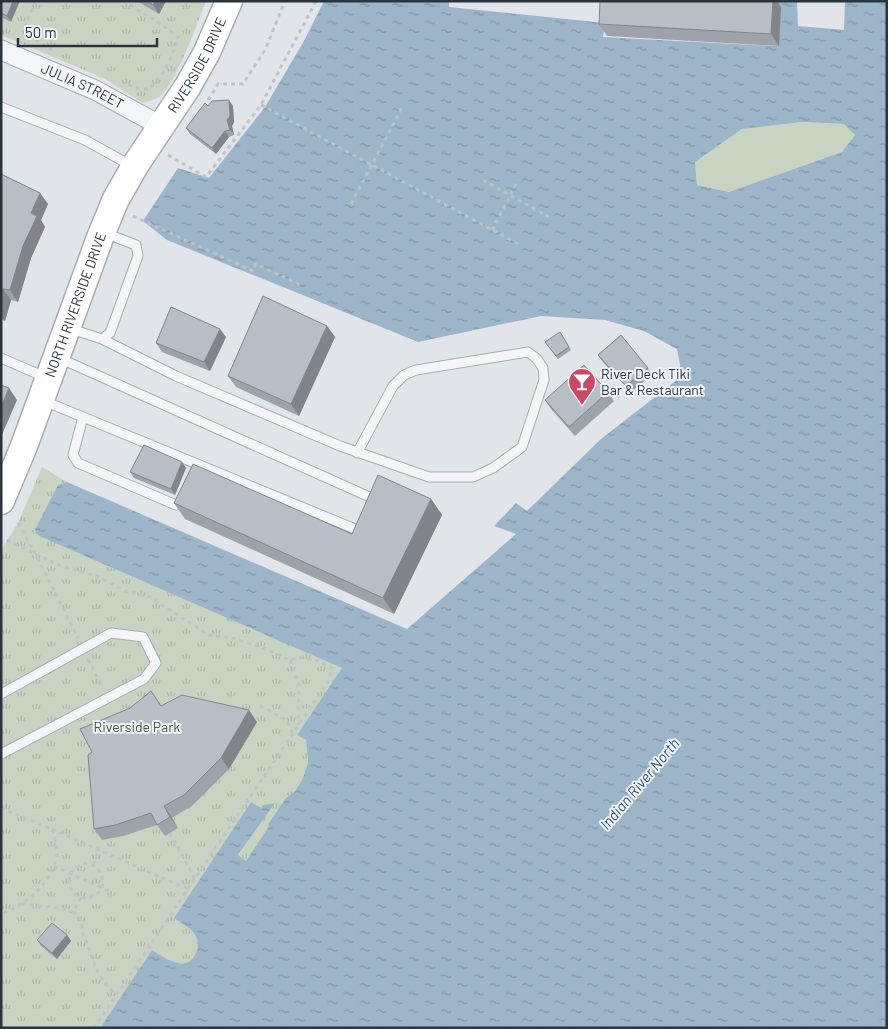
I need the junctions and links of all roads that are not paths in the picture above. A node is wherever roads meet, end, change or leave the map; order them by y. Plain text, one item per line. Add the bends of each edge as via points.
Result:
1 (229, 1) edge
2 (1, 50) edge
3 (1, 107) edge
4 (167, 137) junction
5 (134, 167) junction
6 (102, 232) junction
7 (67, 327) junction
8 (102, 339) junction
9 (1, 358) edge
10 (49, 379) junction
11 (83, 417) junction
12 (357, 453) junction
13 (198, 464) junction
14 (195, 473) edge
15 (187, 492) edge
16 (3, 495) edge
17 (1, 694) edge
18 (1, 754) edge

1 - 4 main road, RIVERSIDE DRIVE
2 - 4 street, JULIA STREET via 95,90
3 - 5 lane via 85,140
4 - 5 main road, NORTH RIVERSIDE DRIVE
5 - 6 main road, NORTH RIVERSIDE DRIVE
6 - 7 main road, NORTH RIVERSIDE DRIVE
6 - 8 lane via 136,245 138,256 110,334
7 - 8 lane
7 - 10 main road, NORTH RIVERSIDE DRIVE
8 - 12 lane via 176,376
9 - 10 lane
10 - 11 lane
10 - 13 lane via 374,499 360,531
10 - 16 main road, NORTH RIVERSIDE DRIVE
11 - 13 lane
11 - 15 lane via 73,454 78,463 176,505 184,501
12 - 12 lane via 429,477 473,477 494,468 522,447 544,380 544,368 528,352 416,370 404,375 393,386
13 - 14 lane
17 - 18 lane via 111,633 143,637 156,663 144,679

